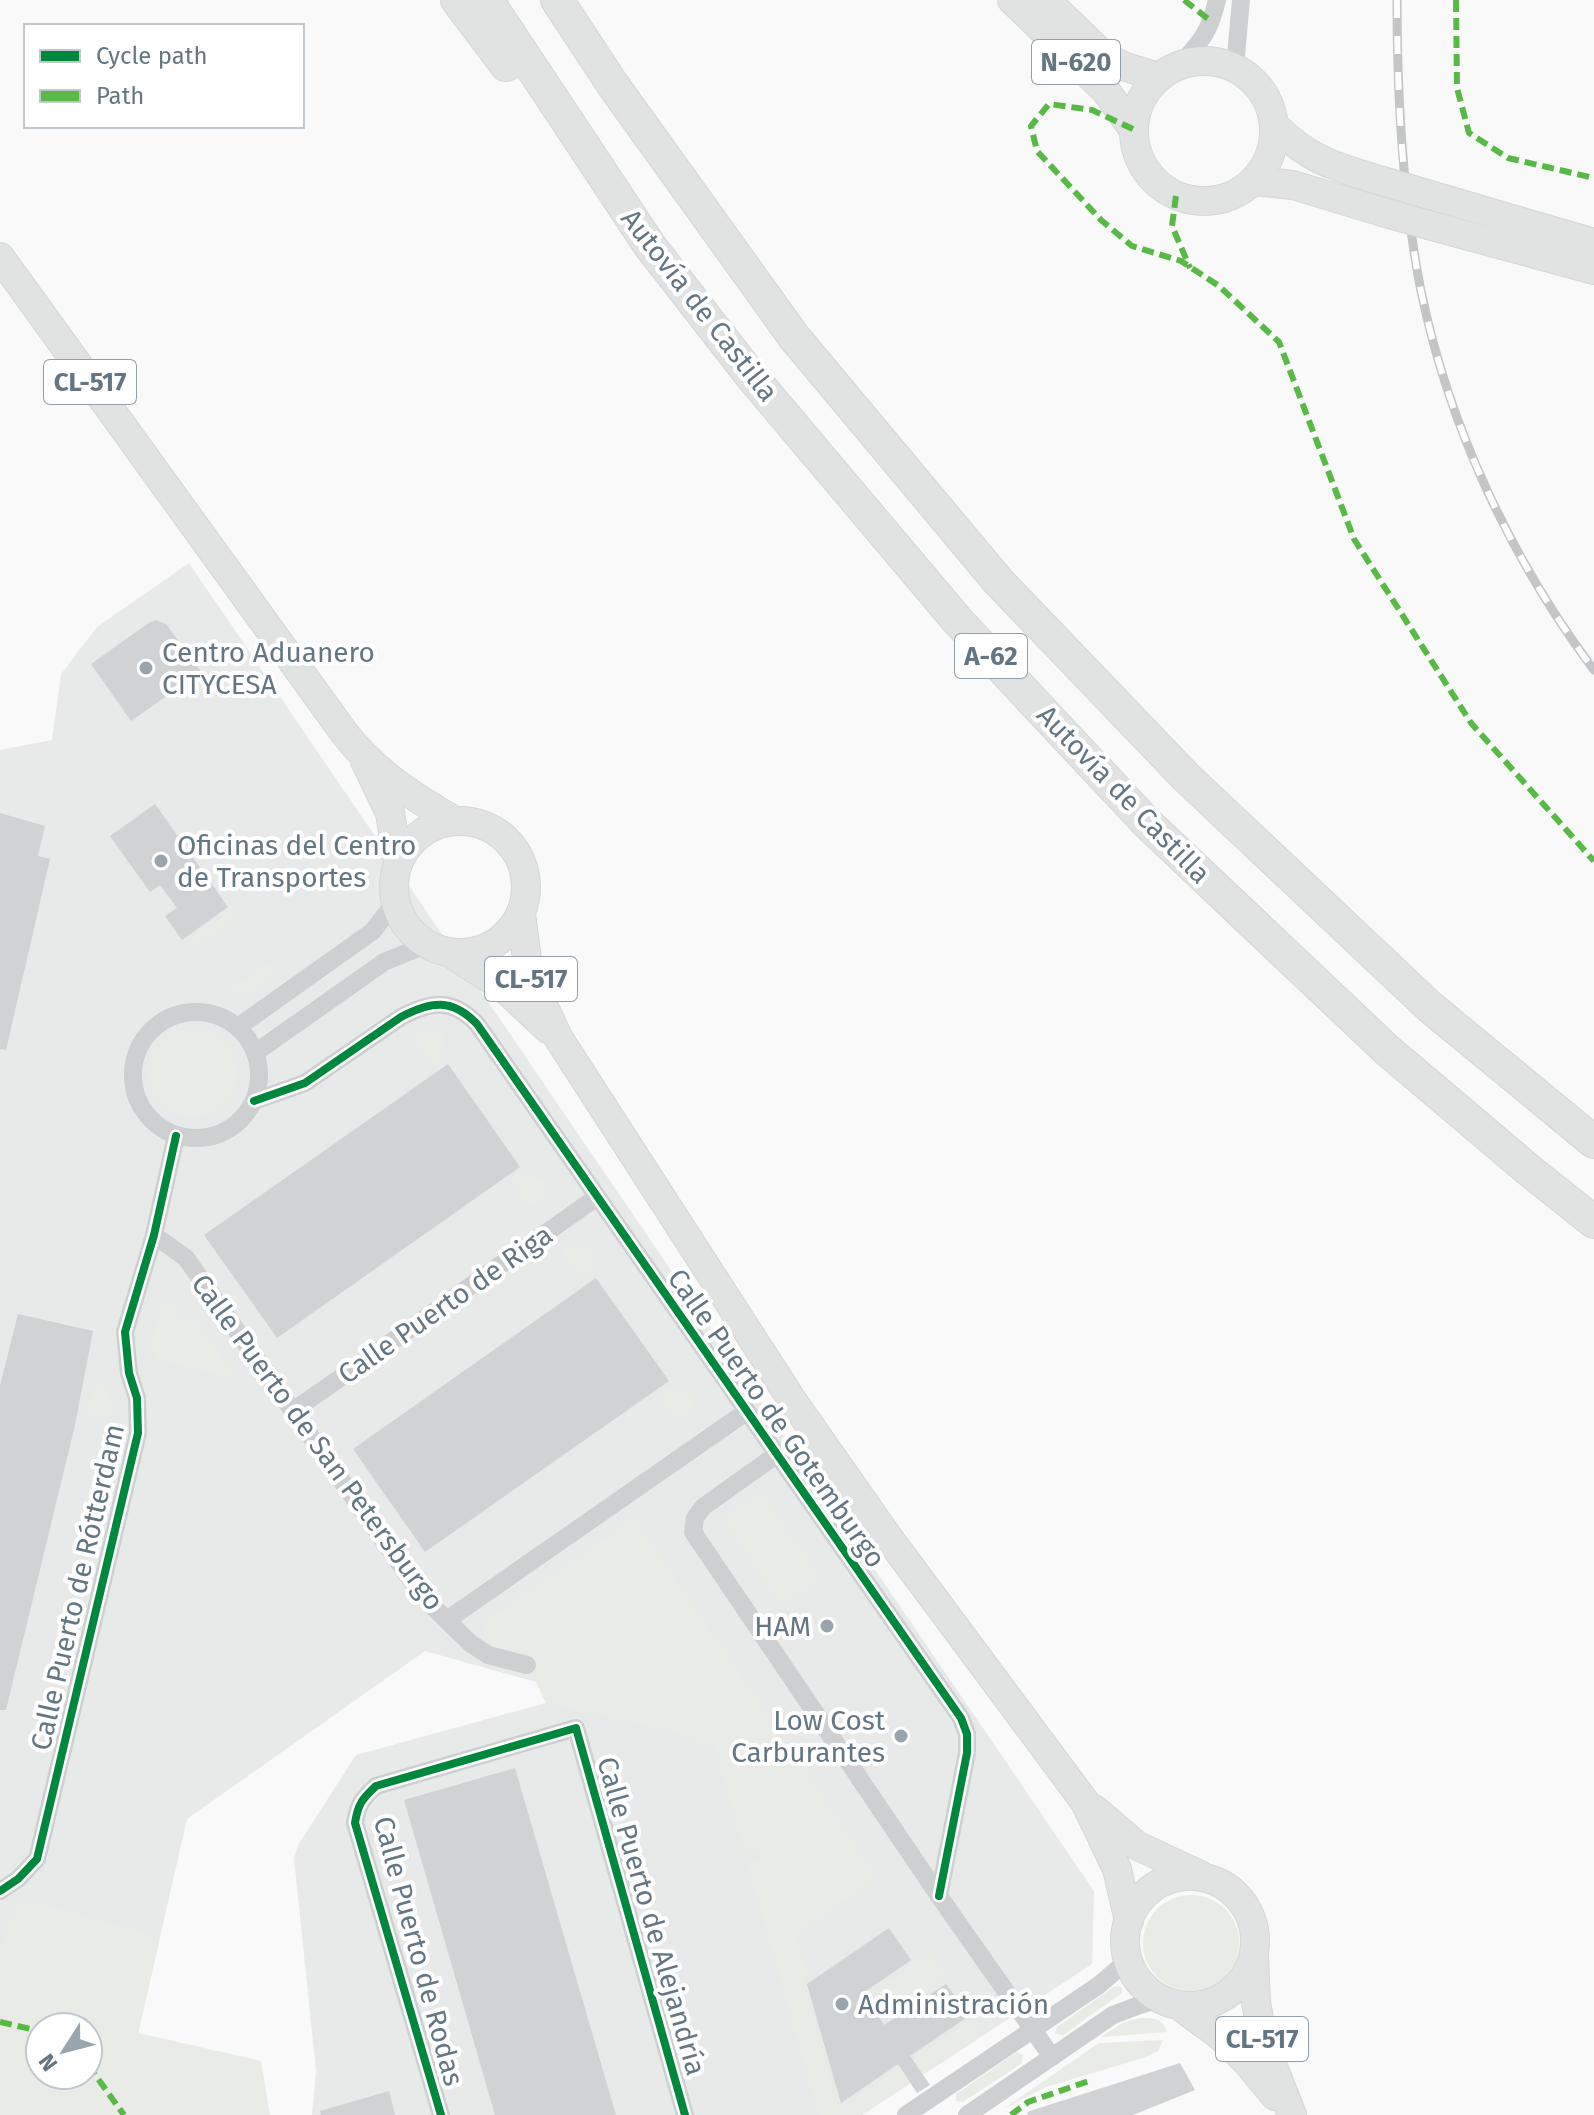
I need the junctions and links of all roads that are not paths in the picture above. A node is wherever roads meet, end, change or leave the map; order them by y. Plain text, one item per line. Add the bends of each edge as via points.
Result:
1 (457, 0) edge
2 (487, 0) edge
3 (557, 0) edge
4 (1012, 0) edge
5 (1046, 0) edge
6 (1217, 0) edge
7 (1241, 0) edge
8 (1235, 67) junction
9 (1170, 70) junction
10 (1274, 125) junction
11 (1133, 129) junction
12 (1254, 181) junction
13 (1594, 243) edge
14 (650, 246) junction
15 (0, 257) edge
16 (1594, 270) edge
17 (363, 757) junction
18 (455, 821) junction
19 (398, 862) junction
20 (395, 902) junction
21 (521, 913) junction
22 (439, 949) junction
23 (238, 1027) junction
24 (559, 1039) junction
25 (255, 1053) junction
26 (254, 1101) junction
27 (176, 1136) junction
28 (1594, 1142) edge
29 (597, 1197) junction
30 (1594, 1222) edge
31 (154, 1235) junction
32 (293, 1411) junction
33 (746, 1412) junction
34 (776, 1455) junction
35 (447, 1620) junction
36 (527, 1665) dead end
37 (576, 1728) joint
38 (1085, 1802) junction
39 (1205, 1877) junction
40 (0, 1891) edge
41 (939, 1896) junction
42 (1129, 1921) junction
43 (1254, 1958) junction
44 (1127, 1961) junction
45 (1170, 2003) junction
46 (1033, 2030) junction
47 (1052, 2057) junction
48 (441, 2115) edge
49 (685, 2115) edge
50 (906, 2115) edge
51 (967, 2115) edge
52 (1292, 2115) edge

1 - 14 highway
2 - 14 highway, Autovía de Castilla / A-62
3 - 28 highway, Autovía de Castilla / A-62 via 794,337 998,581 1186,777 1430,1007
4 - 11 main road, N-620 via 1106,91
5 - 9 main road, N-620 via 1104,56 1123,66
6 - 9 street via 1203,39
7 - 8 street
8 - 9 main road, N-620 via 1208,60
8 - 10 main road via 1269,103
9 - 11 main road, N-620 via 1140,100
10 - 12 main road via 1266,165
10 - 13 main road, bridge via 1303,151 1327,163
11 - 12 main road, N-620 via 1144,169 1176,196 1217,201
12 - 16 main road, bridge via 1293,185
14 - 30 highway, Autovía de Castilla / A-62 via 752,377 957,620 1147,823 1387,1050
15 - 17 main road, CL-517
17 - 18 main road, CL-517
17 - 19 main road, CL-517 via 390,813
18 - 19 main road via 422,834
18 - 21 main road, CL-517 via 482,825 505,839 521,860 526,887
19 - 20 main road, CL-517
20 - 22 main road, CL-517 via 406,926
20 - 23 street via 373,931
21 - 22 main road, CL-517 via 505,937 480,951
21 - 24 main road, CL-517 via 529,975
22 - 24 main road, CL-517 via 504,988
22 - 25 street via 384,962
23 - 25 street
23 - 27 street via 219,1015 196,1011 173,1015 139,1044 132,1066 133,1089 142,1110
24 - 38 main road, CL-517 via 792,1400
25 - 26 street via 259,1085
26 - 27 street via 241,1121 222,1134
26 - 29 street, Calle Puerto de Gotemburgo via 305,1083 418,1008 445,1004 477,1024
27 - 31 street, Calle Puerto de Rótterdam
29 - 32 street, Calle Puerto de Riga
29 - 33 street, Calle Puerto de Gotemburgo
31 - 32 street, Calle Puerto de San Petersburgo via 186,1258
31 - 40 street, Calle Puerto de Rótterdam via 125,1332 137,1398 136,1444 37,1859
32 - 35 street, Calle Puerto de San Petersburgo via 423,1597
33 - 34 street, Calle Puerto de Gotemburgo
33 - 35 street
34 - 41 street, Calle Puerto de Gotemburgo via 961,1718 967,1734
34 - 41 street, Calle Puerto de Gotemburgo via 703,1507 693,1532
35 - 36 street, Calle Puerto de San Petersburgo via 488,1655
37 - 48 street, Calle Puerto de Rodas via 397,1778 362,1799 355,1823
37 - 49 street, Calle Puerto de Alejandría
38 - 39 main road, CL-517 via 1136,1845
38 - 42 main road, CL-517 via 1117,1869
39 - 42 main road via 1161,1882 1143,1895
39 - 43 main road, CL-517 via 1240,1898 1256,1937
41 - 46 street, Calle Puerto de Gotemburgo
42 - 44 main road, CL-517 via 1124,1937
43 - 45 main road, CL-517 via 1244,1980 1227,1996 1205,2006
43 - 52 main road, CL-517 via 1263,2041
44 - 45 main road, CL-517 via 1140,1983
44 - 46 street
45 - 47 street via 1113,2015
45 - 52 main road, CL-517 via 1228,2043
46 - 47 street, Calle Puerto de Gotemburgo
46 - 50 street
47 - 51 street

